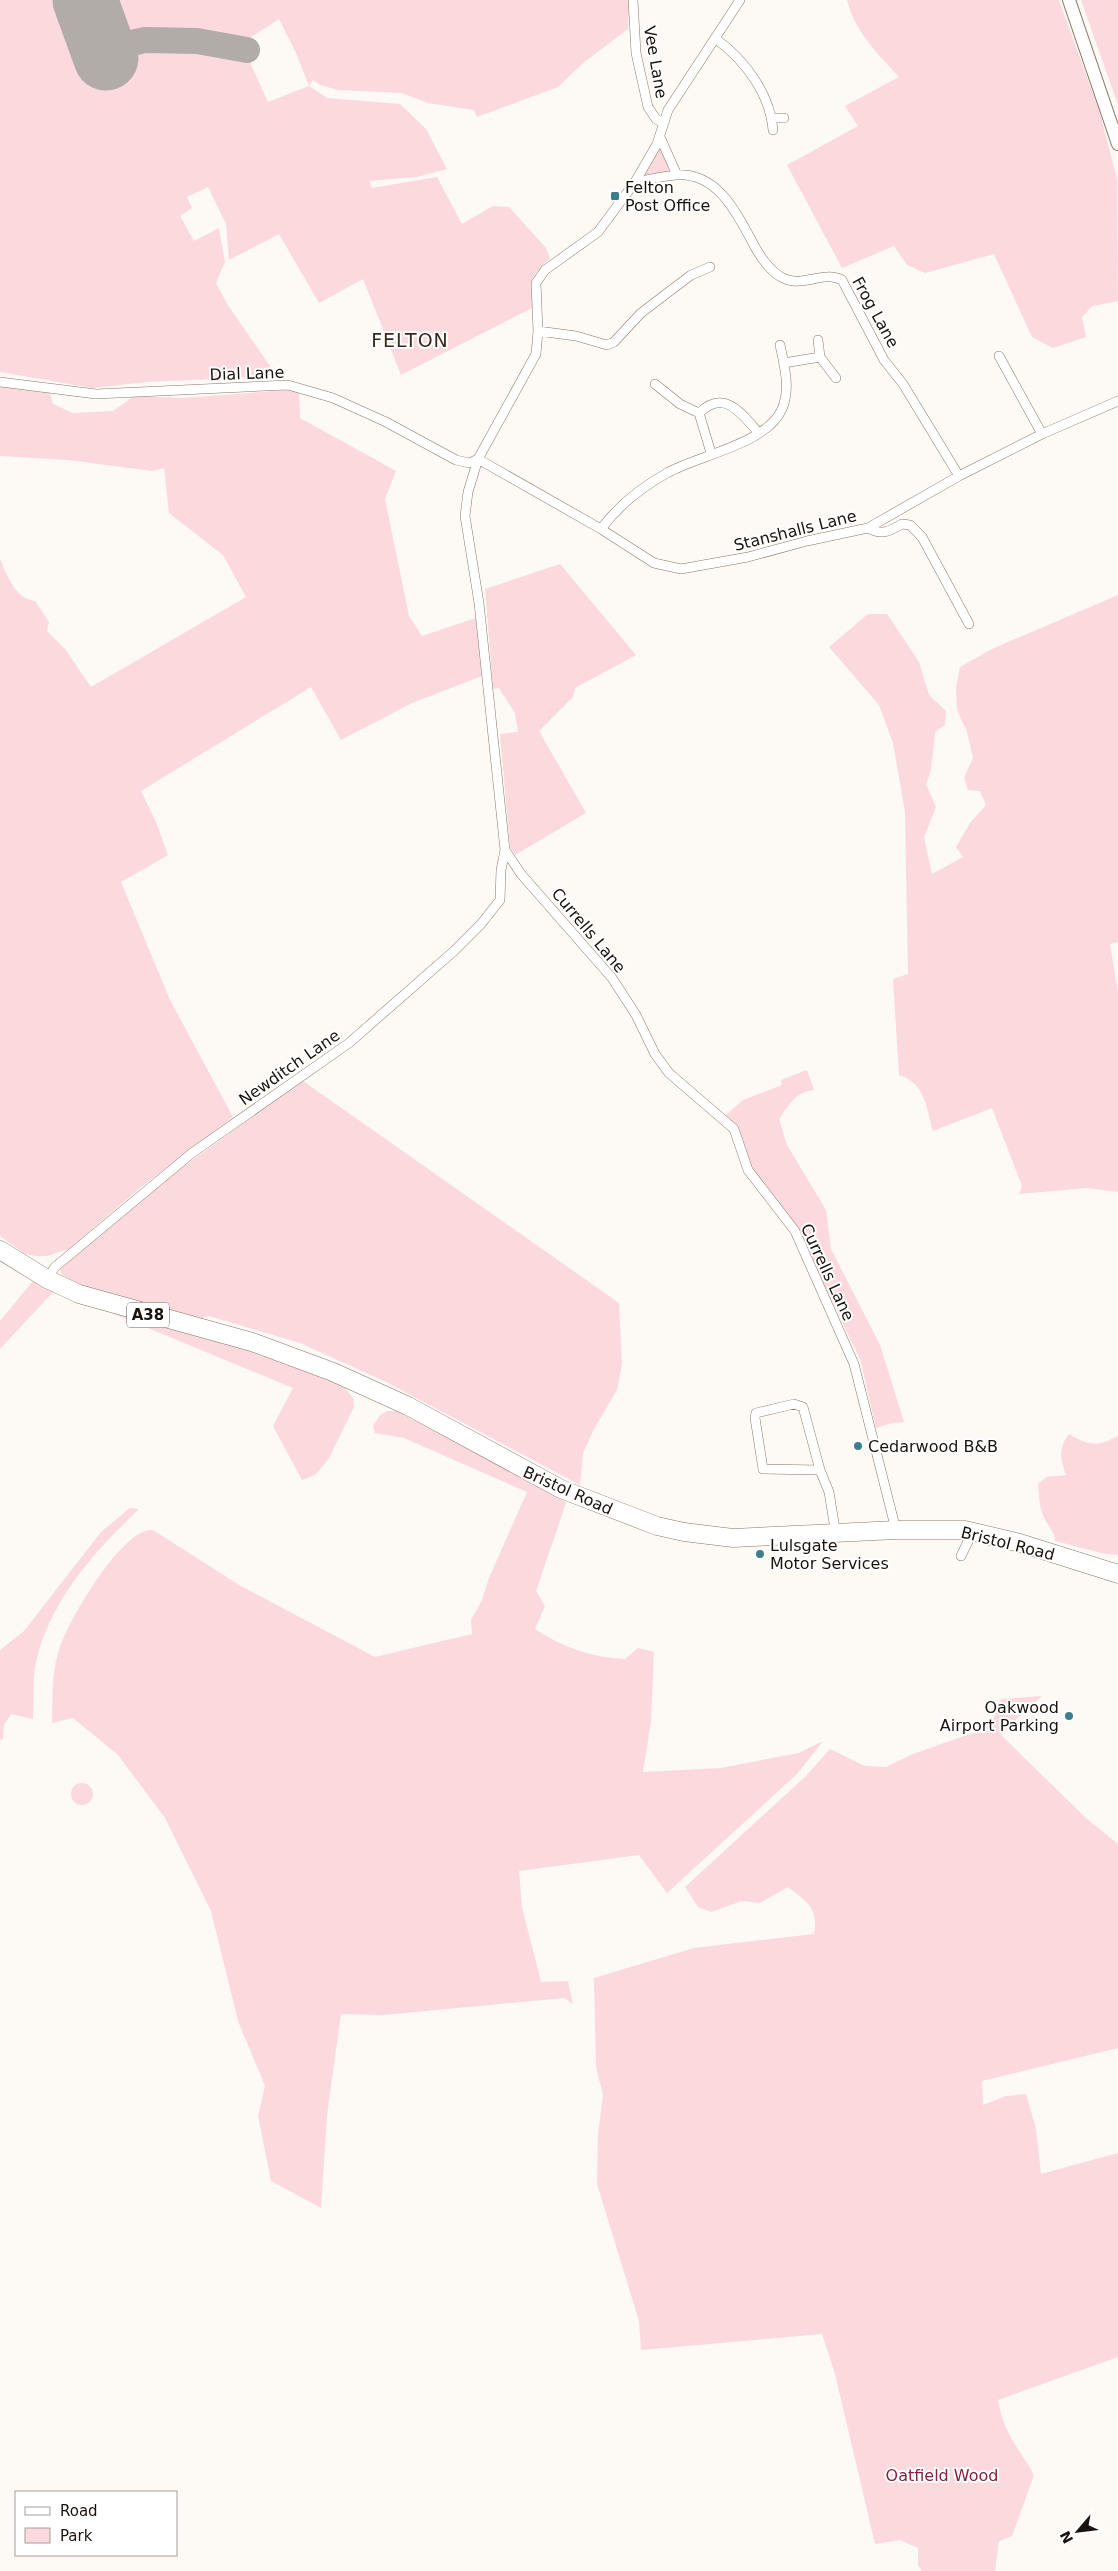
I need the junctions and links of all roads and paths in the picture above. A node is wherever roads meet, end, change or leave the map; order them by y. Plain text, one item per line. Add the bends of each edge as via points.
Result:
1 (633, 0) edge
2 (740, 0) edge
3 (1069, 0) edge
4 (716, 38) junction
5 (772, 118) junction
6 (784, 118) dead end
7 (663, 123) junction
8 (774, 130) dead end
9 (660, 137) junction
10 (1118, 144) edge
11 (677, 175) junction
12 (635, 182) junction
13 (710, 267) dead end
14 (538, 331) junction
15 (818, 340) dead end
16 (780, 345) dead end
17 (999, 356) dead end
18 (820, 357) junction
19 (784, 363) junction
20 (836, 378) dead end
21 (0, 382) edge
22 (655, 384) dead end
23 (1118, 402) edge
24 (699, 414) junction
25 (758, 432) junction
26 (1042, 434) junction
27 (711, 453) junction
28 (478, 459) junction
29 (958, 476) junction
30 (868, 528) junction
31 (601, 529) junction
32 (969, 624) dead end
33 (505, 850) junction
34 (0, 1250) edge
35 (47, 1279) junction
36 (820, 1470) junction
37 (896, 1530) junction
38 (973, 1531) junction
39 (836, 1535) junction
40 (962, 1556) dead end
41 (1118, 1574) edge

1 - 7 street, Vee Lane via 636,53 648,107 656,120
2 - 4 street
3 - 10 street
4 - 5 street via 753,76
4 - 7 street via 678,94
5 - 6 street
5 - 8 street
7 - 9 street
9 - 11 street
9 - 12 street
11 - 12 street, Frog Lane
11 - 29 street, Frog Lane via 696,176 711,184 734,211 758,253 782,278 796,282 833,275 842,280 884,360 903,384
12 - 14 street via 598,232 545,270 536,283
13 - 14 street via 691,275 641,313 614,342 607,345 576,336
14 - 28 street via 536,354
15 - 18 street
16 - 19 street
17 - 26 street
18 - 19 street
18 - 20 street
19 - 25 street via 783,408 774,421
21 - 28 street, Dial Lane via 96,394 288,385 334,398 456,460 469,463
22 - 24 street
23 - 26 street, Stanshalls Lane
24 - 25 street via 708,405 728,404
24 - 27 street
25 - 27 street via 740,445
26 - 29 street, Stanshalls Lane
27 - 31 street via 668,472 652,483 612,514
28 - 31 street, Stanshalls Lane
28 - 33 street via 465,516 479,603
29 - 30 street, Stanshalls Lane
30 - 31 street, Stanshalls Lane via 729,562 681,570 654,563
30 - 32 street via 886,533 902,524 916,530 929,547
33 - 35 street, Newditch Lane via 500,870 500,900 454,951 349,1043 192,1153 55,1267
33 - 37 street, Currells Lane via 521,874 612,978 669,1073 734,1129 748,1170 795,1232 854,1364
34 - 35 highway, A38
35 - 39 highway, Bristol Road / A38 via 86,1296 261,1345 333,1372 408,1406 562,1489 657,1526 733,1538
36 - 36 street via 802,1407 794,1404 756,1413 763,1469
36 - 39 street via 829,1492
37 - 38 highway, Bristol Road / A38
37 - 39 highway, Bristol Road / A38
38 - 40 street
38 - 41 highway, Bristol Road / A38

